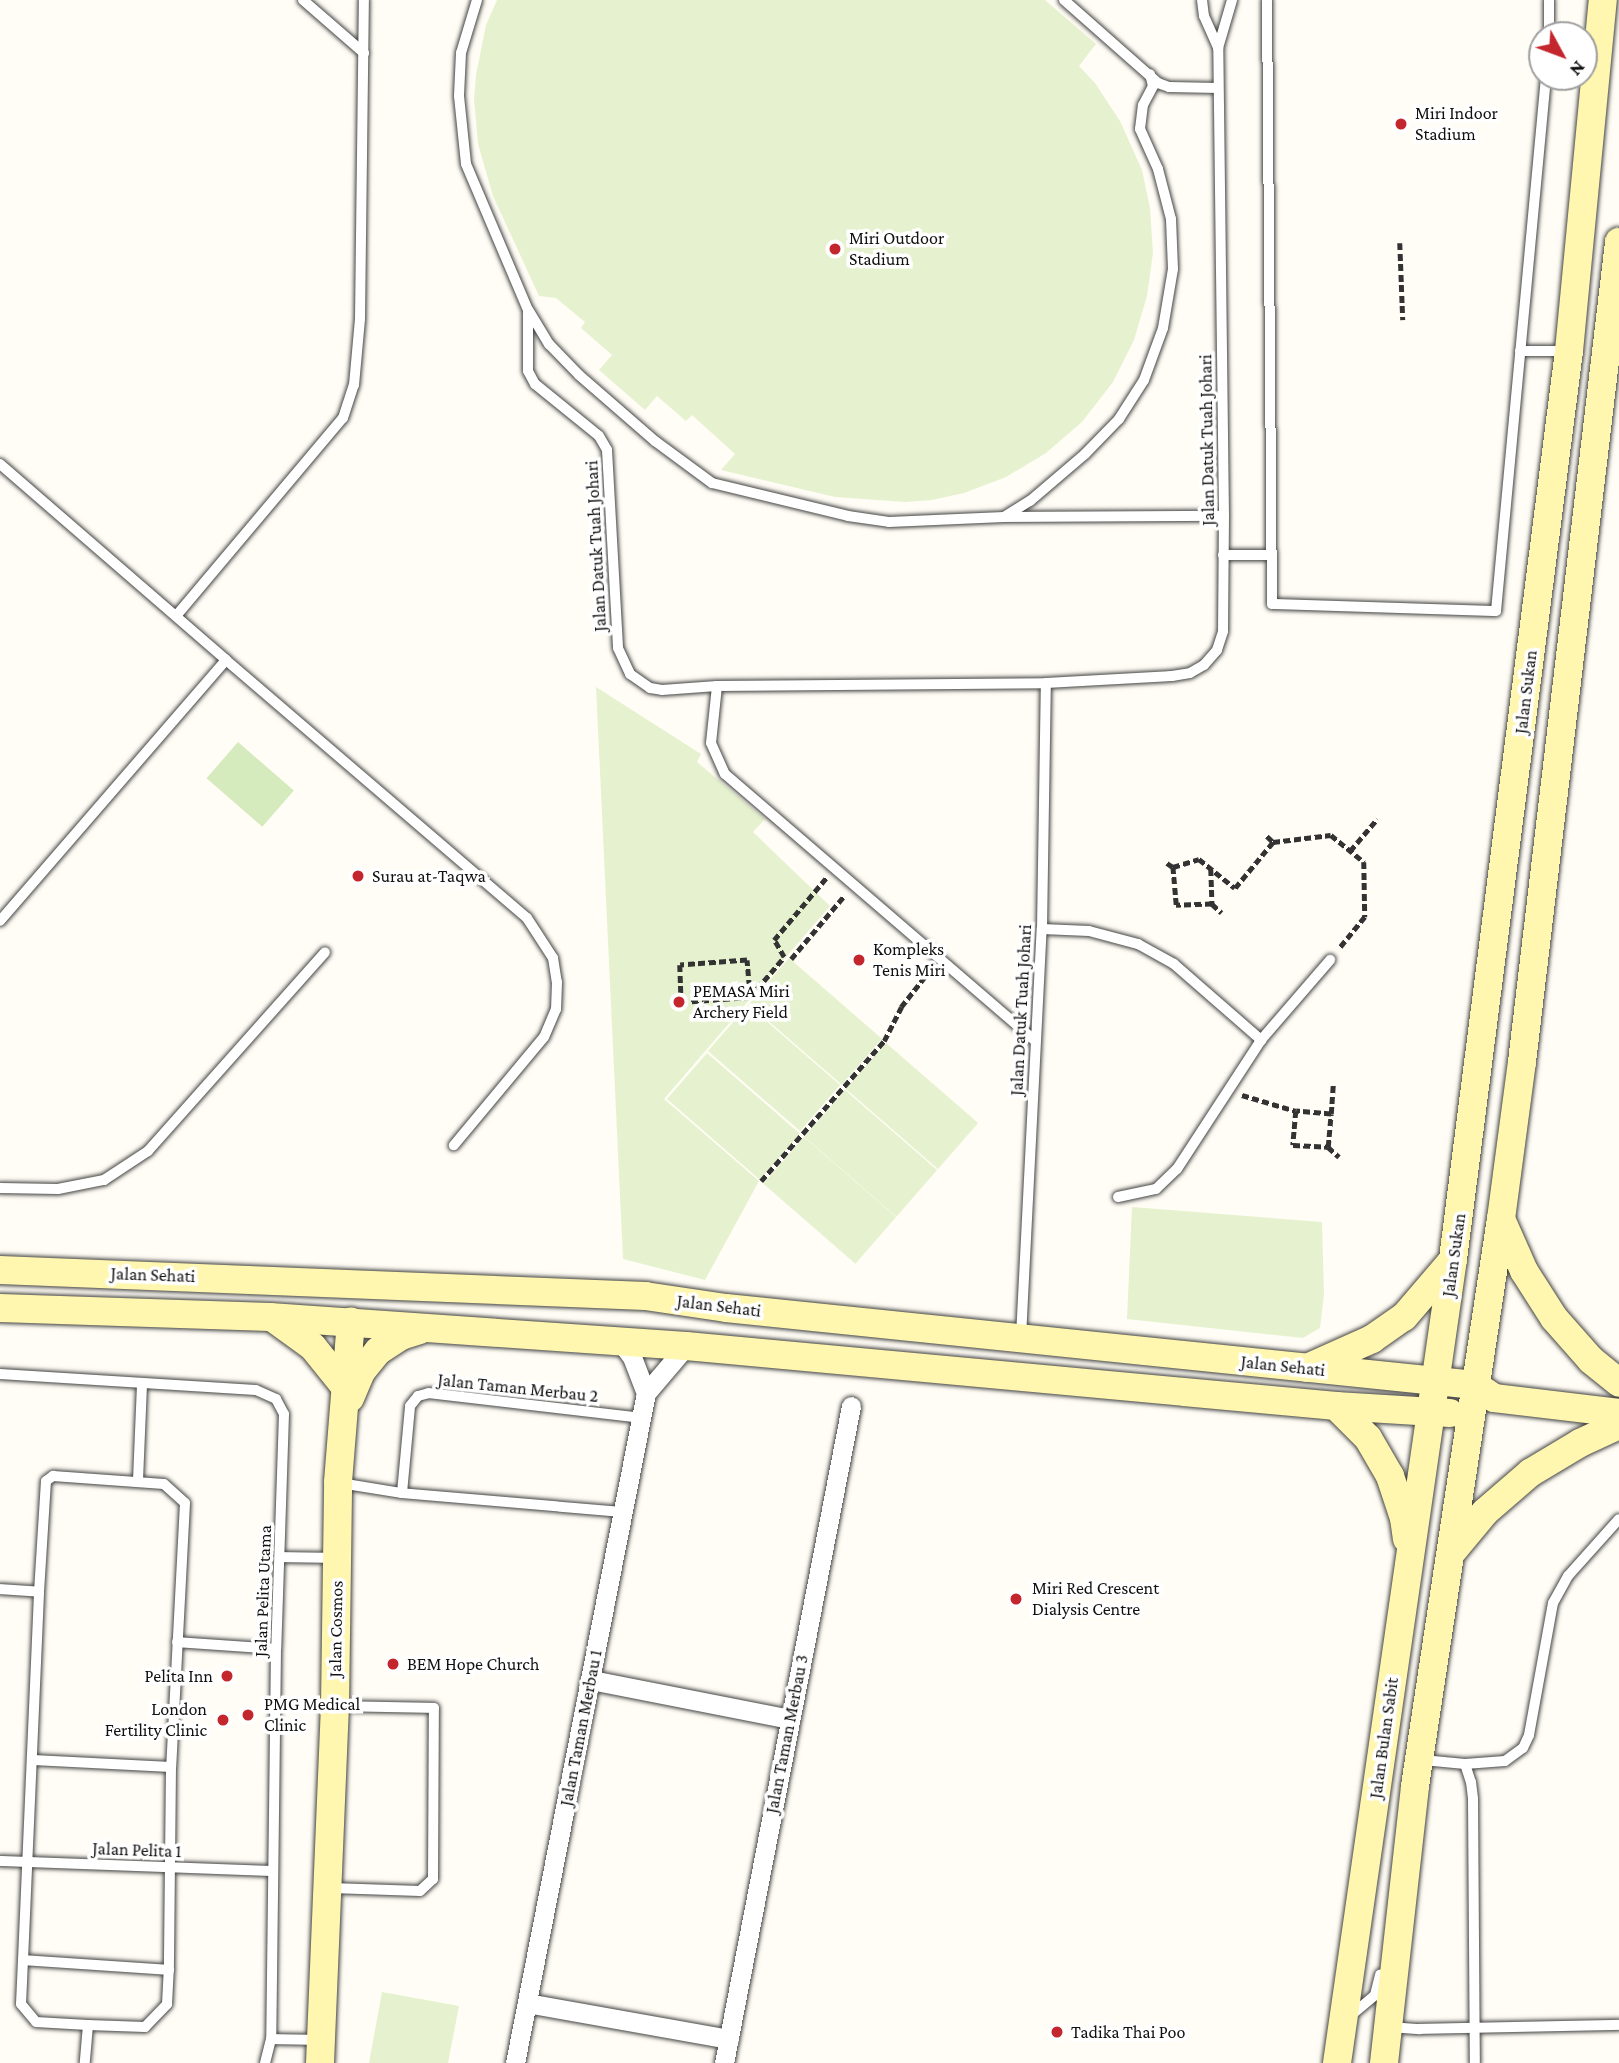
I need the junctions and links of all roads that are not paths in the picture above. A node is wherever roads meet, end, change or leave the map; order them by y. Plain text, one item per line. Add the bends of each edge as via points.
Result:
1 (303, 0) edge
2 (364, 0) edge
3 (477, 0) edge
4 (1064, 0) edge
5 (1202, 0) edge
6 (1232, 0) edge
7 (1267, 0) edge
8 (1549, 0) edge
9 (1603, 0) edge
10 (1549, 21) edge
11 (1218, 48) junction
12 (364, 53) junction
13 (1150, 74) junction
14 (1217, 88) junction
15 (1545, 91) edge
16 (1619, 242) edge
17 (1616, 297) edge
18 (528, 310) junction
19 (1520, 351) junction
20 (1569, 351) junction
21 (0, 464) edge
22 (1224, 516) junction
23 (1004, 517) junction
24 (1223, 555) junction
25 (1271, 555) junction
26 (176, 616) junction
27 (226, 660) junction
28 (1046, 683) junction
29 (717, 686) junction
30 (0, 921) edge
31 (1042, 929) junction
32 (325, 951) dead end
33 (1330, 960) road end
34 (1261, 1040) junction
35 (1035, 1041) junction
36 (454, 1145) dead end
37 (0, 1188) edge
38 (1118, 1197) dead end
39 (1501, 1219) junction
40 (1453, 1259) junction
41 (0, 1270) edge
42 (125, 1273) junction
43 (645, 1296) junction
44 (0, 1308) edge
45 (270, 1317) junction
46 (351, 1322) junction
47 (426, 1328) junction
48 (1021, 1338) junction
49 (620, 1341) junction
50 (686, 1346) junction
51 (1305, 1369) junction
52 (0, 1374) edge
53 (142, 1383) junction
54 (1436, 1383) junction
55 (1619, 1383) edge
56 (346, 1388) junction
57 (646, 1393) junction
58 (1480, 1398) junction
59 (851, 1406) dead end
60 (1336, 1406) junction
61 (1431, 1413) junction
62 (1619, 1413) edge
63 (344, 1417) junction
64 (642, 1418) junction
65 (1619, 1425) edge
66 (138, 1479) junction
67 (338, 1482) junction
68 (402, 1493) junction
69 (622, 1512) junction
70 (1619, 1519) edge
71 (1450, 1554) junction
72 (280, 1557) junction
73 (337, 1558) junction
74 (1410, 1559) junction
75 (0, 1589) edge
76 (39, 1592) junction
77 (177, 1642) junction
78 (276, 1649) junction
79 (591, 1679) junction
80 (335, 1706) junction
81 (790, 1719) junction
82 (33, 1760) junction
83 (1465, 1764) junction
84 (171, 1767) junction
85 (1417, 1773) junction
86 (0, 1861) edge
87 (27, 1863) junction
88 (170, 1867) junction
89 (273, 1871) junction
90 (327, 1888) junction
91 (1385, 1945) dead end
92 (1383, 1958) dead end
93 (23, 1961) junction
94 (169, 1970) junction
95 (527, 2003) junction
96 (1342, 2022) junction
97 (88, 2025) junction
98 (1619, 2025) edge
99 (1389, 2026) junction
100 (1476, 2027) junction
101 (271, 2039) junction
102 (729, 2039) junction
103 (320, 2051) edge
104 (85, 2063) edge
105 (265, 2063) edge
106 (515, 2063) edge
107 (724, 2063) edge
108 (1337, 2063) edge
109 (1384, 2063) edge
110 (1475, 2063) edge

1 - 12 lane
2 - 12 lane
3 - 18 lane, Jalan Datuk Tuah Johari via 461,53 459,96 466,164
4 - 13 lane
5 - 11 lane, Jalan Datuk Tuah Johari
6 - 11 lane, Jalan Datuk Tuah Johari
7 - 25 lane
8 - 10 lane
9 - 20 main road, Jalan Sukan
11 - 14 lane, Jalan Datuk Tuah Johari
12 - 26 lane via 360,319 354,385 343,418
13 - 14 lane via 1164,86
13 - 23 lane via 1153,86 1143,106 1140,129 1158,170 1171,219 1173,269 1163,328 1144,380 1119,419 1085,454
14 - 22 lane, Jalan Datuk Tuah Johari
15 - 19 lane
16 - 17 main road
17 - 39 main road
18 - 23 lane via 549,344 579,375 712,483 890,523
18 - 29 lane, Jalan Datuk Tuah Johari via 528,371 535,384 589,425 607,450 615,630 623,663 650,688
19 - 20 lane
19 - 25 lane via 1496,611 1272,604
20 - 40 main road, Jalan Sukan
21 - 26 lane
22 - 23 lane
22 - 24 lane, Jalan Datuk Tuah Johari
24 - 25 lane
24 - 28 lane, Jalan Datuk Tuah Johari via 1223,631 1217,650 1204,665 1172,677
26 - 27 lane
27 - 30 lane
27 - 36 lane via 527,918 553,958 556,1009 544,1037
28 - 29 lane, Jalan Datuk Tuah Johari
28 - 31 lane, Jalan Datuk Tuah Johari
29 - 35 lane via 711,743 725,774
31 - 34 lane via 1089,931 1138,944 1174,964
31 - 35 lane, Jalan Datuk Tuah Johari
32 - 37 lane via 148,1151 104,1180 58,1189
33 - 34 lane
34 - 38 lane via 1177,1169 1157,1189
35 - 48 lane, Jalan Datuk Tuah Johari
39 - 55 main road via 1524,1271 1554,1318 1591,1360
39 - 58 main road
40 - 51 main road via 1404,1317 1372,1339
40 - 54 main road, Jalan Sukan
41 - 42 main road, Jalan Sehati
42 - 43 main road, Jalan Sehati
42 - 46 main road via 154,1289 306,1295
43 - 46 main road via 620,1307 405,1298 378,1305
43 - 48 main road, Jalan Sehati
44 - 45 main road, Jalan Sehati
45 - 46 main road, Jalan Sehati
45 - 56 main road via 313,1347
46 - 47 main road, Jalan Sehati
46 - 56 main road, Jalan Cosmos
47 - 49 main road, Jalan Sehati
47 - 63 main road via 401,1336 379,1351 361,1372
48 - 51 main road, Jalan Sehati
49 - 50 main road, Jalan Sehati
49 - 57 street via 632,1357
50 - 57 street
50 - 60 main road, Jalan Sehati
51 - 54 main road, Jalan Sehati
52 - 53 lane, Jalan Pelita Utama
53 - 66 lane
53 - 72 lane, Jalan Pelita Utama via 256,1390 276,1399 284,1414
54 - 58 main road, Jalan Sehati
54 - 61 main road, Jalan Sukan
56 - 63 main road, Jalan Cosmos
57 - 64 street, Jalan Taman Merbau 1
58 - 61 main road, Jalan Sehati
58 - 62 main road
58 - 71 main road
59 - 81 street, Jalan Taman Merbau 3
60 - 61 main road, Jalan Sehati
60 - 74 main road via 1368,1438 1390,1476 1404,1518
61 - 74 main road, Jalan Bulan Sabit
63 - 67 main road, Jalan Cosmos
64 - 68 lane, Jalan Taman Merbau 2 via 429,1393 418,1396 410,1406
64 - 69 street, Jalan Taman Merbau 1
65 - 71 main road via 1530,1473 1485,1512
66 - 76 lane via 49,1477
66 - 77 lane via 164,1484 185,1503
67 - 68 lane
67 - 73 main road, Jalan Cosmos
68 - 69 lane
69 - 79 street, Jalan Taman Merbau 1
70 - 83 lane via 1568,1576 1553,1603 1523,1748 1505,1761
71 - 85 main road
72 - 73 lane
72 - 78 lane, Jalan Pelita Utama
73 - 80 main road, Jalan Cosmos
74 - 96 main road, Jalan Bulan Sabit
75 - 76 lane
76 - 82 lane
77 - 78 lane
77 - 84 lane
78 - 89 lane, Jalan Pelita Utama
79 - 81 street
79 - 95 street, Jalan Taman Merbau 1
80 - 90 main road, Jalan Cosmos
80 - 90 lane via 434,1708 433,1879 420,1891
81 - 102 street, Jalan Taman Merbau 3
82 - 84 lane
82 - 87 lane
83 - 85 lane
83 - 100 lane via 1473,1799
84 - 88 lane
85 - 91 lane via 1401,1837
85 - 99 main road
86 - 87 lane, Jalan Pelita 1
87 - 88 lane, Jalan Pelita 1
87 - 93 lane
88 - 89 lane, Jalan Pelita 1
88 - 94 lane
89 - 101 lane, Jalan Pelita Utama
90 - 103 main road, Jalan Cosmos
92 - 96 lane via 1376,1995
93 - 94 lane
93 - 97 lane via 21,2004 36,2022
94 - 97 lane via 167,2004 145,2027
95 - 102 street
95 - 106 street, Jalan Taman Merbau 1
96 - 108 main road, Jalan Bulan Sabit
97 - 104 lane
98 - 100 lane
99 - 100 lane
99 - 109 main road
100 - 110 lane
101 - 103 lane
101 - 105 lane, Jalan Pelita Utama
102 - 107 street, Jalan Taman Merbau 3

